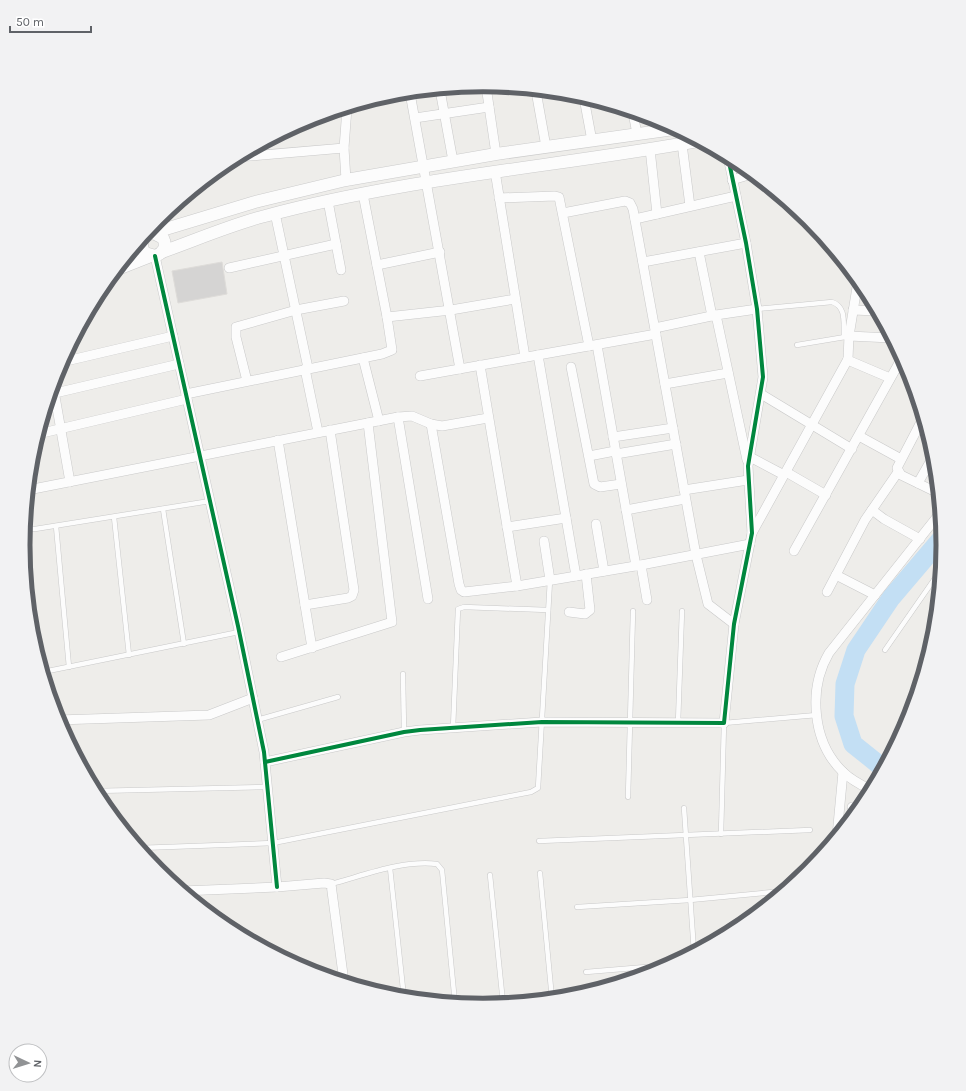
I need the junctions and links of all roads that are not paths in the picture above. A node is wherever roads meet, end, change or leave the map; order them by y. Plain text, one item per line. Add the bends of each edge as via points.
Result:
1 (487, 92) edge
2 (441, 94) edge
3 (537, 95) edge
4 (411, 98) edge
5 (585, 104) edge
6 (489, 107) junction
7 (347, 114) edge
8 (445, 114) junction
9 (415, 118) junction
10 (634, 119) edge
11 (659, 129) edge
12 (636, 134) junction
13 (592, 141) junction
14 (690, 143) edge
15 (682, 144) junction
16 (546, 147) junction
17 (344, 148) junction
18 (650, 149) junction
19 (496, 154) junction
20 (253, 156) edge
21 (453, 162) junction
22 (729, 165) edge
23 (423, 167) junction
24 (495, 171) junction
25 (745, 176) edge
26 (346, 180) junction
27 (732, 180) junction
28 (427, 183) junction
29 (363, 194) junction
30 (736, 196) junction
31 (499, 198) junction
32 (328, 201) junction
33 (690, 206) junction
34 (275, 213) junction
35 (563, 213) junction
36 (657, 214) junction
37 (635, 219) junction
38 (157, 231) edge
39 (153, 235) edge
40 (746, 243) junction
41 (336, 244) junction
42 (142, 247) edge
43 (440, 252) junction
44 (698, 252) junction
45 (284, 254) junction
46 (156, 255) junction
47 (643, 262) junction
48 (128, 265) edge
49 (377, 265) junction
50 (228, 268) dead end
51 (341, 270) dead end
52 (857, 291) edge
53 (515, 299) junction
54 (344, 301) dead end
55 (757, 309) junction
56 (296, 310) junction
57 (451, 310) junction
58 (853, 310) junction
59 (870, 311) edge
60 (714, 315) junction
61 (387, 317) junction
62 (656, 331) junction
63 (173, 336) junction
64 (846, 337) junction
65 (885, 338) edge
66 (593, 345) junction
67 (797, 345) dead end
68 (538, 355) junction
69 (525, 357) junction
70 (363, 358) junction
71 (848, 359) junction
72 (70, 360) edge
73 (179, 364) junction
74 (898, 364) edge
75 (480, 365) junction
76 (571, 367) dead end
77 (307, 369) junction
78 (460, 369) junction
79 (728, 373) junction
80 (420, 376) dead end
81 (890, 378) junction
82 (247, 380) junction
83 (665, 384) junction
84 (58, 390) edge
85 (761, 394) junction
86 (187, 397) junction
87 (55, 398) edge
88 (398, 416) junction
89 (488, 418) junction
90 (378, 420) junction
91 (368, 423) junction
92 (430, 424) junction
93 (920, 424) edge
94 (812, 425) junction
95 (673, 428) junction
96 (61, 429) junction
97 (330, 430) junction
98 (318, 432) junction
99 (44, 433) edge
100 (859, 436) junction
101 (613, 437) junction
102 (278, 440) junction
103 (676, 444) junction
104 (852, 449) junction
105 (616, 452) junction
106 (200, 456) junction
107 (589, 456) junction
108 (901, 459) junction
109 (749, 461) junction
110 (928, 465) edge
111 (898, 472) junction
112 (785, 474) junction
113 (748, 480) junction
114 (70, 482) junction
115 (918, 483) junction
116 (621, 484) junction
117 (34, 489) edge
118 (932, 490) edge
119 (685, 495) junction
120 (826, 495) junction
121 (210, 501) junction
122 (163, 509) junction
123 (626, 510) junction
124 (872, 510) junction
125 (114, 517) junction
126 (566, 518) junction
127 (935, 519) edge
128 (596, 524) dead end
129 (56, 526) junction
130 (507, 527) junction
131 (31, 528) edge
132 (752, 533) junction
133 (920, 539) junction
134 (544, 541) dead end
135 (750, 544) junction
136 (794, 551) dead end
137 (696, 555) junction
138 (638, 566) junction
139 (604, 571) junction
140 (581, 575) junction
141 (836, 575) junction
142 (935, 579) edge
143 (550, 580) junction
144 (517, 586) junction
145 (827, 592) dead end
146 (875, 595) junction
147 (428, 599) dead end
148 (647, 600) dead end
149 (305, 605) junction
150 (548, 610) junction
151 (633, 611) dead end
152 (682, 611) dead end
153 (569, 612) dead end
154 (734, 624) junction
155 (239, 632) junction
156 (184, 644) junction
157 (312, 648) junction
158 (885, 650) dead end
159 (129, 655) junction
160 (281, 657) dead end
161 (68, 667) junction
162 (48, 671) edge
163 (404, 674) dead end
164 (338, 697) dead end
165 (253, 698) junction
166 (818, 715) junction
167 (64, 720) edge
168 (257, 720) junction
169 (542, 722) junction
170 (629, 723) junction
171 (678, 723) junction
172 (724, 724) junction
173 (453, 728) junction
174 (404, 732) junction
175 (265, 762) junction
176 (843, 772) junction
177 (267, 787) junction
178 (866, 787) edge
179 (102, 791) edge
180 (628, 797) dead end
181 (684, 808) dead end
182 (838, 826) edge
183 (810, 830) dead end
184 (721, 834) junction
185 (686, 836) junction
186 (539, 841) dead end
187 (273, 843) junction
188 (146, 848) edge
189 (390, 868) junction
190 (540, 873) dead end
191 (490, 875) dead end
192 (331, 884) junction
193 (277, 887) junction
194 (190, 891) edge
195 (775, 892) edge
196 (690, 900) junction
197 (577, 907) dead end
198 (694, 946) edge
199 (651, 966) edge
200 (586, 972) dead end
201 (343, 976) edge
202 (403, 991) edge
203 (551, 993) edge
204 (455, 998) edge
205 (502, 998) edge

1 - 6 street
2 - 8 street
3 - 16 street
4 - 9 street
5 - 13 street
6 - 8 street
6 - 19 street
7 - 17 street
8 - 9 street
8 - 21 street
9 - 23 street
10 - 12 street
11 - 12 main road
12 - 13 main road
13 - 16 main road
14 - 15 main road
15 - 18 main road
15 - 33 street
16 - 19 main road
17 - 20 street
17 - 26 street
18 - 24 main road
18 - 36 street
19 - 21 main road
21 - 23 main road
22 - 27 street
23 - 26 main road
23 - 28 street
24 - 28 main road
24 - 31 street
25 - 27 street
26 - 38 main road via 255,202
27 - 30 street
28 - 29 main road
28 - 43 street
29 - 32 main road
29 - 49 street
30 - 33 street
30 - 40 street
31 - 35 street via 555,196 561,201
31 - 53 street
32 - 34 main road
32 - 41 street
33 - 36 street
34 - 45 street
34 - 46 main road
35 - 37 street via 625,201 630,203
35 - 66 street
36 - 37 street
37 - 47 street
39 - 46 main road via 163,238 165,245
40 - 44 street
40 - 55 street
41 - 45 street
41 - 51 street
42 - 46 main road via 145,253
43 - 49 street
43 - 57 street
44 - 47 street
44 - 60 street
45 - 50 street
45 - 56 street
46 - 48 main road
46 - 63 street
47 - 62 street
49 - 61 street
52 - 58 street
53 - 57 street
53 - 69 street
54 - 56 street
55 - 60 street
55 - 64 lane via 832,302 841,307
55 - 85 street via 763,358
56 - 77 street
56 - 82 street via 236,327
57 - 61 street
57 - 78 street
58 - 59 street
58 - 64 street
60 - 62 street
60 - 79 street
61 - 70 street via 392,350
62 - 66 street
62 - 83 street
63 - 72 street
63 - 73 street
64 - 65 street
64 - 67 lane
64 - 71 street
66 - 68 street
66 - 101 street
68 - 69 street
68 - 126 street
69 - 75 street
70 - 77 street
70 - 90 street
71 - 81 street
71 - 94 street
73 - 84 street
73 - 86 street
74 - 81 street
75 - 78 street
75 - 89 street
76 - 107 street
77 - 82 street
77 - 98 street
78 - 80 street
79 - 83 street
79 - 109 street
81 - 100 street
82 - 86 street
83 - 95 street
85 - 94 street
85 - 109 street
86 - 96 street
86 - 106 street
87 - 96 street
88 - 90 street
88 - 92 street via 412,416
88 - 147 street
89 - 92 street via 442,426
89 - 130 street
90 - 91 street
91 - 97 street
91 - 157 street via 393,619 389,624
92 - 144 street via 461,590 467,593
93 - 108 street
94 - 104 street
94 - 112 street
95 - 101 street
95 - 103 street
96 - 99 street
96 - 114 street
97 - 98 street
97 - 149 street via 354,590 348,598
98 - 102 street
100 - 104 street
100 - 108 street
101 - 105 street
102 - 106 street
102 - 149 street
103 - 105 street
103 - 119 street
104 - 120 street
105 - 107 street
105 - 116 street
106 - 114 street
106 - 121 street
107 - 116 street via 594,484 600,487
108 - 111 street via 897,466
109 - 112 street
109 - 113 street
110 - 115 street
111 - 115 street
111 - 124 street
112 - 120 street
112 - 132 street
113 - 119 street
113 - 132 street
114 - 117 street
115 - 118 street
116 - 123 street
119 - 123 street
119 - 137 street
120 - 136 street
121 - 122 lane
121 - 155 street
122 - 125 lane
122 - 156 lane
123 - 138 street
124 - 133 street
124 - 141 street
125 - 129 lane
125 - 159 lane
126 - 130 street
126 - 140 street
127 - 133 street
128 - 139 street
129 - 131 lane
129 - 161 lane
130 - 144 street
132 - 135 street
133 - 146 street
134 - 143 street
135 - 137 street
135 - 154 street
137 - 138 street
137 - 154 street via 708,604
138 - 139 street
138 - 148 street
139 - 140 street
140 - 143 street
140 - 153 street via 590,610 585,614
141 - 145 street
141 - 146 street
142 - 158 lane
143 - 144 street
143 - 150 lane
146 - 166 street via 822,665 817,683
149 - 157 street
150 - 169 lane
150 - 173 lane via 464,607 458,609
151 - 170 lane
152 - 171 lane
154 - 172 street
155 - 156 lane
155 - 165 street
156 - 159 lane
157 - 160 street
159 - 161 lane
161 - 162 lane
163 - 174 lane
164 - 168 lane
165 - 167 street via 210,715
165 - 168 street
166 - 172 lane
166 - 176 street via 819,731
168 - 175 street
169 - 170 street
169 - 173 street
169 - 187 lane via 540,781 538,788 531,792
170 - 171 street
170 - 180 lane
171 - 172 street
172 - 184 lane
173 - 174 street
174 - 175 street
175 - 177 street
176 - 178 street
176 - 182 street
177 - 179 lane
177 - 187 street
181 - 185 lane
183 - 184 lane
184 - 185 lane
185 - 186 lane
185 - 196 lane
187 - 188 lane
187 - 193 street
189 - 192 lane
189 - 202 lane
189 - 204 lane via 425,863 437,864 442,870
190 - 203 lane
191 - 205 lane
192 - 193 street via 324,882
192 - 201 street
193 - 194 street
195 - 196 lane
196 - 197 lane
196 - 198 lane
199 - 200 lane

